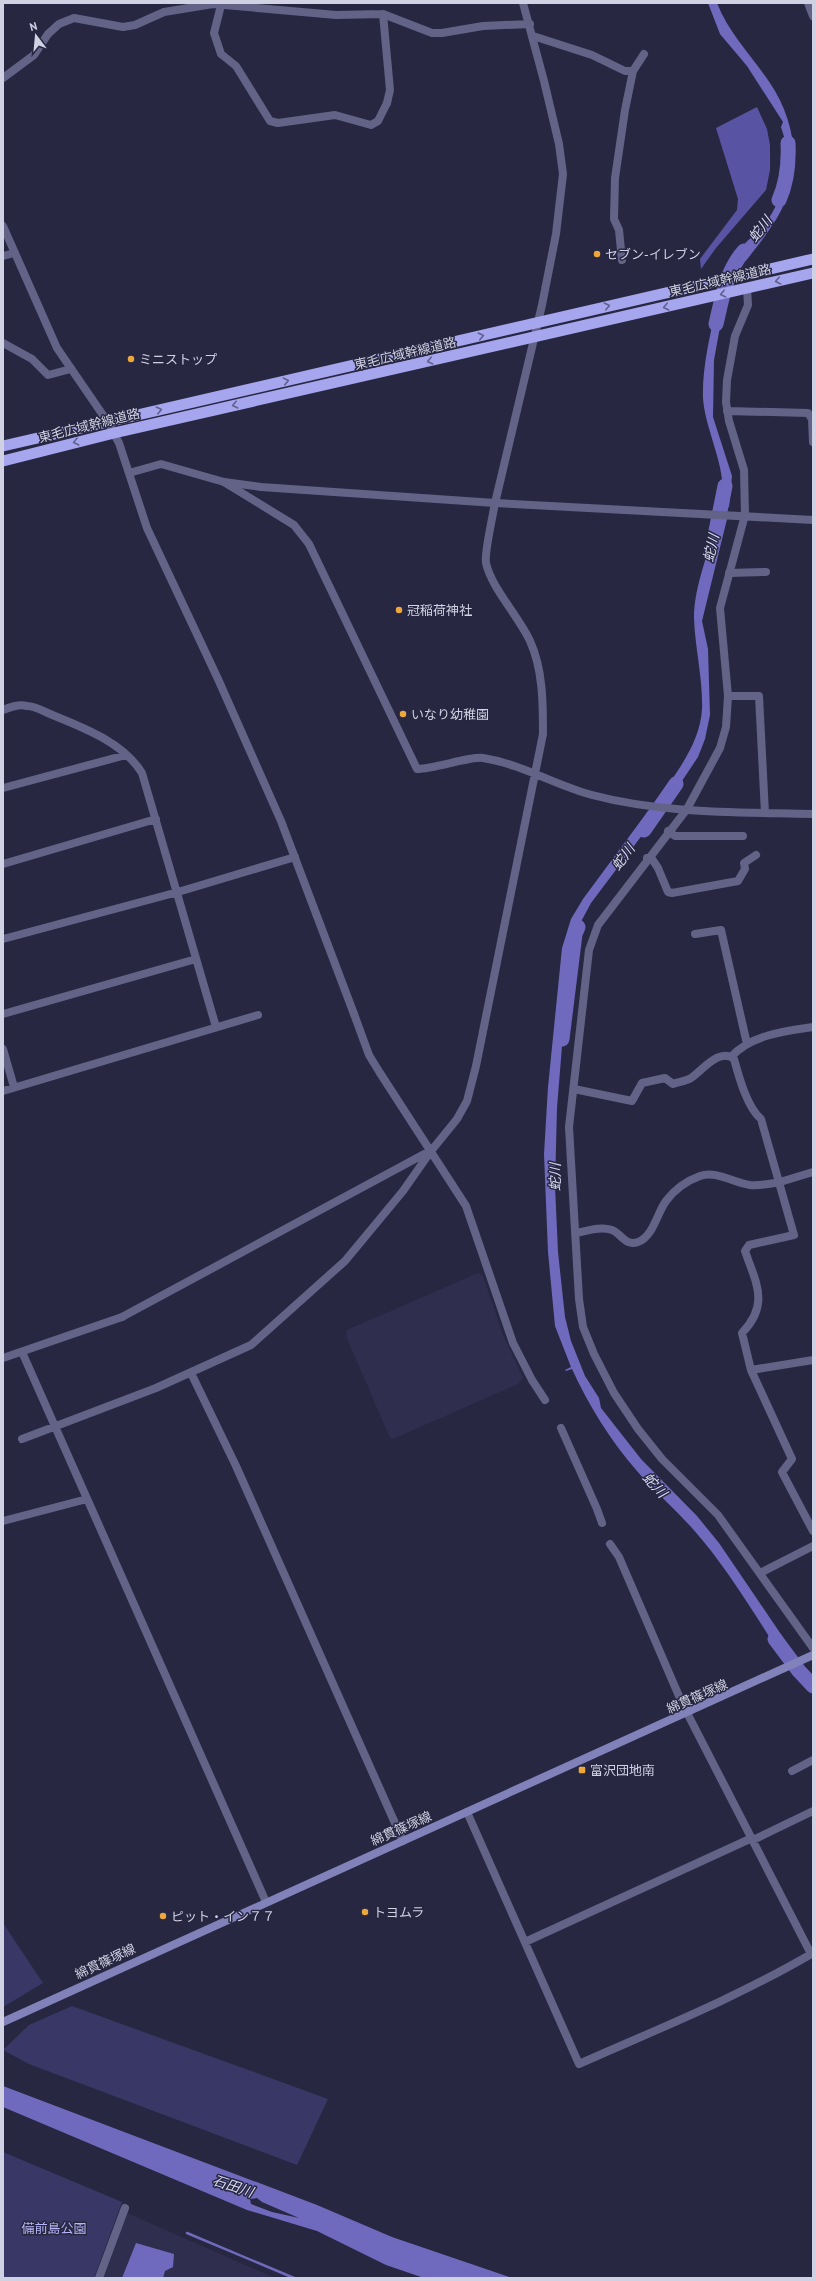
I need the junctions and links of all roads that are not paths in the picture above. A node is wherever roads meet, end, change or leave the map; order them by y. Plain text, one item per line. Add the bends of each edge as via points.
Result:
1 (523, 3) edge
2 (808, 3) edge
3 (221, 5) junction
4 (383, 14) junction
5 (813, 16) edge
6 (530, 24) junction
7 (533, 36) junction
8 (644, 54) dead end
9 (633, 71) junction
10 (3, 78) edge
11 (3, 226) edge
12 (14, 253) junction
13 (3, 256) edge
14 (813, 259) edge
15 (622, 260) dead end
16 (813, 273) edge
17 (745, 289) junction
18 (538, 323) junction
19 (534, 337) junction
20 (3, 343) edge
21 (71, 368) junction
22 (727, 411) junction
23 (107, 421) junction
24 (114, 433) junction
25 (813, 442) edge
26 (3, 446) edge
27 (3, 461) edge
28 (130, 473) junction
29 (224, 482) junction
30 (495, 503) junction
31 (742, 515) junction
32 (813, 520) edge
33 (766, 572) dead end
34 (729, 573) junction
35 (728, 696) junction
36 (3, 710) edge
37 (126, 755) junction
38 (534, 774) junction
39 (3, 788) edge
40 (687, 809) junction
41 (765, 813) junction
42 (813, 814) edge
43 (156, 819) junction
44 (668, 831) junction
45 (743, 836) dead end
46 (756, 855) dead end
47 (295, 857) junction
48 (647, 858) junction
49 (3, 864) edge
50 (178, 892) junction
51 (695, 934) dead end
52 (3, 939) edge
53 (196, 959) junction
54 (3, 1014) edge
55 (258, 1015) dead end
56 (216, 1027) junction
57 (813, 1027) edge
58 (747, 1044) junction
59 (3, 1049) edge
60 (731, 1057) junction
61 (14, 1087) junction
62 (574, 1089) junction
63 (3, 1090) edge
64 (431, 1151) junction
65 (813, 1172) edge
66 (780, 1182) junction
67 (576, 1233) junction
68 (22, 1352) junction
69 (3, 1358) edge
70 (813, 1360) edge
71 (751, 1370) junction
72 (192, 1373) junction
73 (545, 1400) dead end
74 (55, 1426) junction
75 (561, 1428) dead end
76 (22, 1439) dead end
77 (87, 1499) junction
78 (3, 1521) edge
79 (602, 1523) dead end
80 (813, 1532) edge
81 (610, 1544) dead end
82 (813, 1546) edge
83 (760, 1574) junction
84 (813, 1648) edge
85 (811, 1656) edge
86 (688, 1713) junction
87 (813, 1760) edge
88 (792, 1771) dead end
89 (813, 1811) edge
90 (467, 1812) junction
91 (753, 1839) junction
92 (403, 1841) junction
93 (266, 1902) junction
94 (525, 1942) junction
95 (812, 1953) edge
96 (3, 2022) edge
97 (125, 2208) dead end
98 (99, 2278) edge

1 - 6 street
2 - 5 street
3 - 4 street via 336,16
3 - 4 street via 214,33 221,54 236,66 270,121 278,123 335,115 371,125 378,121 390,90
3 - 10 street via 164,12 135,25 123,27 74,18 59,24 48,34 34,55
4 - 6 street via 432,33 483,26
6 - 7 street
7 - 9 street via 592,55 625,71
7 - 18 street via 564,174 556,234
8 - 9 street
9 - 15 street via 615,178 614,219 620,230
11 - 12 street
12 - 13 street
12 - 21 street via 57,348
18 -> 14 highway, 東毛広域幹線道路
16 -> 17 highway, 東毛広域幹線道路
17 -> 19 highway, 東毛広域幹線道路
17 - 22 street via 748,305 735,336 731,356 727,380
18 - 19 street
23 -> 18 highway, 東毛広域幹線道路
19 -> 24 highway, 東毛広域幹線道路
19 - 30 street
20 - 21 street via 32,360 48,375
21 - 23 street
22 - 25 street via 808,413 812,419
22 - 31 street via 744,470 746,502
23 - 24 street
23 - 26 highway, 東毛広域幹線道路
24 -> 27 highway, 東毛広域幹線道路
24 - 28 street
28 - 29 street via 161,464
28 - 47 street via 147,528 218,679
29 - 30 street via 262,487
29 - 38 street via 294,526 309,544 417,769 481,757
30 - 31 street
30 - 38 street via 485,563 530,640 536,655 543,700 543,734
31 - 32 street
31 - 34 street
33 - 34 street
34 - 35 street via 720,615
35 - 40 street via 726,727 720,748
35 - 41 street via 760,696
36 - 37 street via 18,705 28,706 106,740
37 - 39 street
37 - 43 street via 142,773
38 - 40 street via 593,795
38 - 64 street via 476,1066 466,1101 457,1119
40 - 41 street
40 - 44 street
41 - 42 street
43 - 49 street
43 - 50 street
44 - 45 street via 675,836
44 - 48 street
46 - 48 street via 744,863 745,869 738,881 672,893 668,892 652,859
47 - 50 street
47 - 64 street via 369,1055
48 - 62 street via 603,917 591,938
50 - 52 street
50 - 53 street
51 - 58 street via 721,930
53 - 54 street
53 - 56 street
55 - 56 street
56 - 61 street
57 - 58 street via 781,1032
58 - 60 street
59 - 61 street
60 - 62 street via 724,1056 708,1062 691,1078 673,1084 665,1078 642,1083 632,1101
60 - 66 street via 734,1059 739,1080 751,1106 761,1119
61 - 63 street
62 - 67 street via 569,1127
64 - 68 street via 122,1317
64 - 72 street via 345,1261 251,1345
64 - 73 street via 466,1206 513,1343
65 - 66 street
66 - 67 street via 760,1186 748,1185 713,1175 701,1175 681,1186 666,1202 645,1239 636,1243 626,1242 613,1230 598,1229
66 - 71 street via 794,1235 748,1245 745,1251 760,1294 759,1306 750,1325 742,1333
67 - 83 street via 583,1326 614,1393 638,1429 662,1458 718,1515
68 - 69 street
68 - 74 street
70 - 71 street
71 - 80 street via 792,1460 782,1472
72 - 74 street
72 - 92 street
74 - 76 street
74 - 77 street
75 - 79 street
77 - 78 street
77 - 93 street
81 - 86 street via 619,1558
82 - 83 street
83 - 84 street
85 - 86 main road, 綿貫篠塚線
86 - 90 main road, 綿貫篠塚線
86 - 91 street
87 - 88 street
89 - 91 street
90 - 92 main road, 綿貫篠塚線
90 - 94 street
91 - 94 street
91 - 95 street
92 - 93 main road, 綿貫篠塚線
93 - 96 main road, 綿貫篠塚線
94 - 95 street via 579,2064 713,2006 780,1973
97 - 98 street

